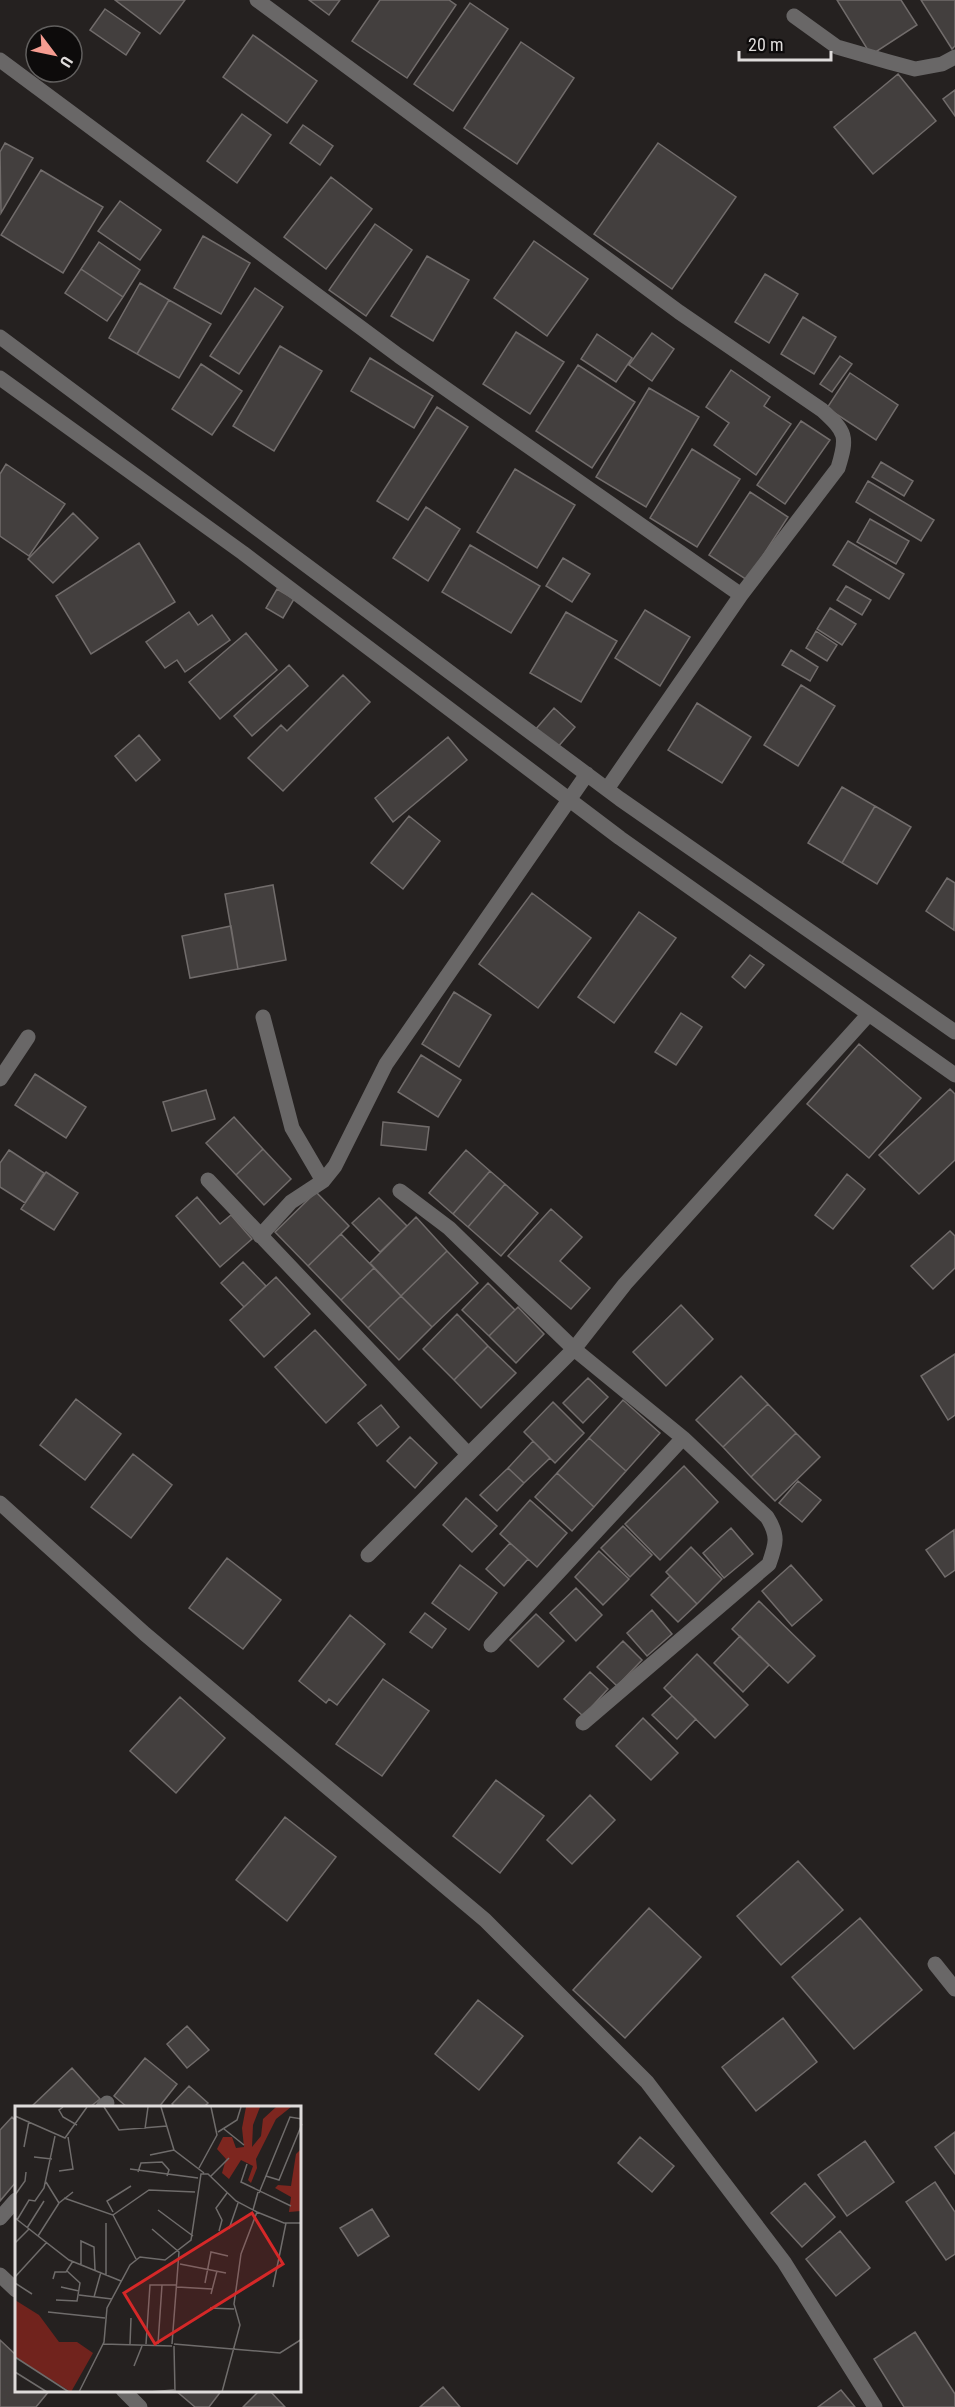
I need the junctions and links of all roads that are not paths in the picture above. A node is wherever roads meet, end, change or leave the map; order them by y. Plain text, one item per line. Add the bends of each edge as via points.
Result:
1 (257, 0) edge
2 (794, 16) dead end
3 (955, 57) edge
4 (0, 60) edge
5 (0, 338) edge
6 (0, 378) edge
7 (260, 531) junction
8 (243, 553) junction
9 (741, 595) junction
10 (587, 774) junction
11 (607, 789) junction
12 (570, 800) junction
13 (869, 1014) junction
14 (263, 1017) dead end
15 (955, 1032) edge
16 (28, 1037) dead end
17 (955, 1075) edge
18 (0, 1079) edge
19 (208, 1180) dead end
20 (323, 1181) junction
21 (400, 1191) dead end
22 (260, 1236) junction
23 (574, 1349) junction
24 (683, 1438) junction
25 (467, 1453) junction
26 (0, 1503) edge
27 (368, 1555) dead end
28 (491, 1645) dead end
29 (583, 1723) dead end
30 (935, 1964) dead end
31 (955, 1989) edge
32 (15, 2201) edge
33 (0, 2218) edge
34 (0, 2275) edge
35 (15, 2289) edge
36 (124, 2392) edge
37 (140, 2407) edge
38 (875, 2407) edge

1 - 9 street via 842,428 845,444 838,468
2 - 3 street via 837,47 915,69
4 - 9 street via 399,356
5 - 7 street
6 - 8 street
7 - 8 street
7 - 10 street
8 - 12 street
9 - 11 street
10 - 11 street
10 - 12 street
11 - 15 street
12 - 13 street
12 - 20 street via 386,1064 335,1166
13 - 17 street
13 - 23 street via 625,1284
14 - 20 street via 292,1128
16 - 18 street
19 - 22 street
20 - 22 street via 291,1202
21 - 23 street via 449,1228
22 - 25 street
23 - 24 street
23 - 25 street
24 - 28 street
24 - 29 street via 776,1530 769,1564
25 - 27 street
26 - 38 street via 145,1634 485,1920 647,2082 784,2262
30 - 31 street
32 - 33 street
34 - 35 street
36 - 37 street

